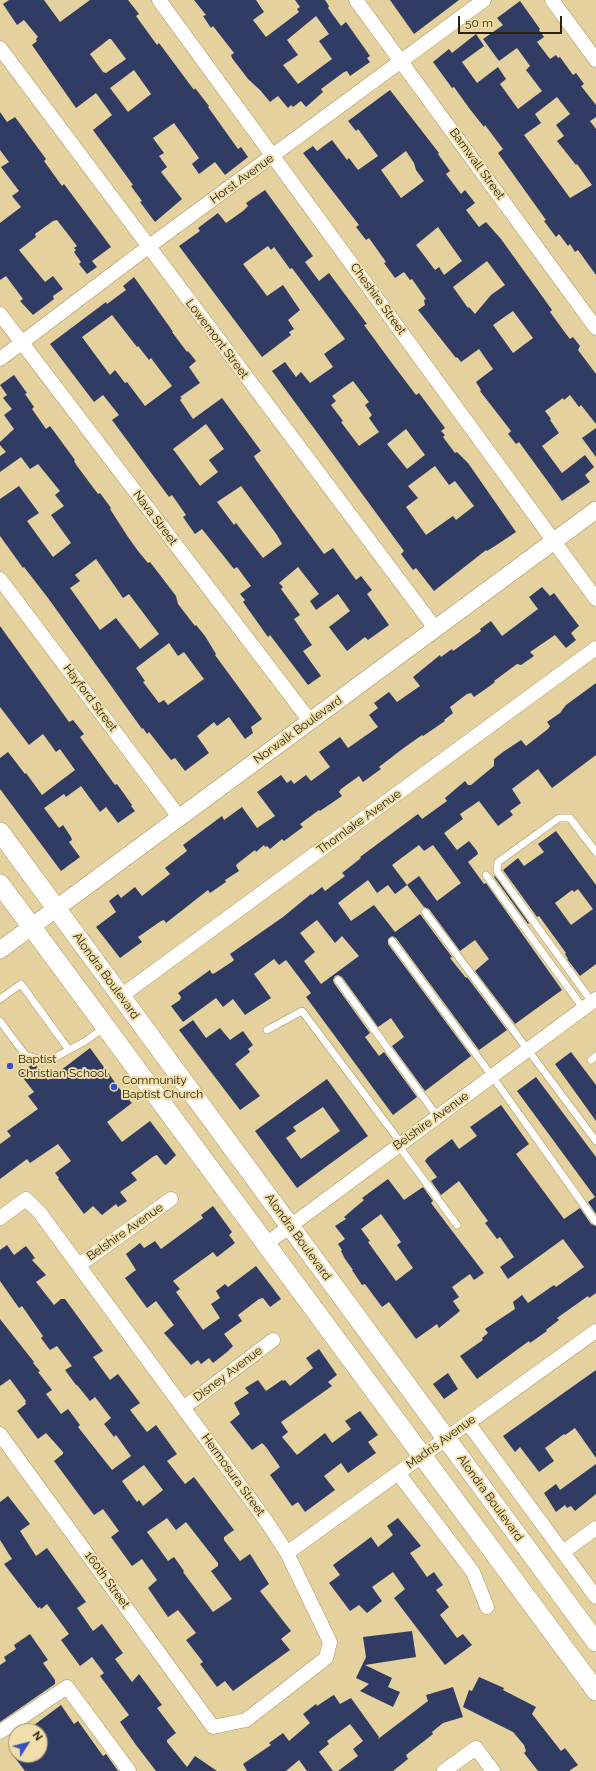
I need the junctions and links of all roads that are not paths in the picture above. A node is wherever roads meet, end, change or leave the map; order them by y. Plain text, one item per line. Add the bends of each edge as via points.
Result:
1 (160, 0) edge
2 (356, 0) edge
3 (484, 0) edge
4 (552, 0) edge
5 (0, 48) edge
6 (596, 60) edge
7 (402, 61) junction
8 (274, 156) junction
9 (148, 247) junction
10 (0, 314) edge
11 (596, 328) edge
12 (22, 343) junction
13 (0, 359) edge
14 (596, 510) edge
15 (554, 541) junction
16 (0, 579) edge
17 (596, 599) edge
18 (435, 628) junction
19 (596, 648) edge
20 (310, 721) junction
21 (179, 817) junction
22 (0, 832) edge
23 (596, 852) edge
24 (486, 876) dead end
25 (0, 884) edge
26 (56, 908) junction
27 (425, 912) dead end
28 (31, 927) junction
29 (392, 941) dead end
30 (0, 950) edge
31 (338, 980) dead end
32 (121, 996) junction
33 (0, 999) edge
34 (591, 1003) edge
35 (0, 1021) edge
36 (105, 1027) junction
37 (6, 1030) junction
38 (267, 1030) dead end
39 (0, 1035) edge
40 (528, 1049) junction
41 (69, 1050) junction
42 (492, 1076) junction
43 (437, 1116) junction
44 (596, 1141) edge
45 (400, 1144) junction
46 (171, 1199) dead end
47 (0, 1218) edge
48 (595, 1221) edge
49 (457, 1225) dead end
50 (290, 1226) junction
51 (266, 1244) junction
52 (79, 1265) junction
53 (596, 1331) edge
54 (273, 1340) dead end
55 (183, 1408) junction
56 (468, 1422) junction
57 (0, 1434) edge
58 (446, 1438) junction
59 (422, 1456) junction
60 (398, 1473) junction
61 (596, 1528) edge
62 (563, 1552) junction
63 (287, 1553) junction
64 (596, 1598) edge
65 (487, 1607) dead end
66 (596, 1642) edge
67 (596, 1691) edge
68 (213, 1727) joint
69 (0, 1732) edge
70 (129, 1771) edge
71 (444, 1771) edge
72 (493, 1771) edge

1 - 8 street, Cheshire Street
2 - 7 street, Barnwall Street
3 - 7 street, Horst Avenue
4 - 6 street
5 - 9 street, Lowemont Street
7 - 8 street, Horst Avenue
7 - 11 street, Barnwall Street
8 - 9 street, Horst Avenue
8 - 15 street, Cheshire Street
9 - 12 street, Horst Avenue
9 - 18 street, Lowemont Street
10 - 12 street, Nava Street
12 - 13 street, Horst Avenue
12 - 20 street, Nava Street
14 - 15 street, Norwalk Boulevard
15 - 17 street, Cheshire Street
15 - 18 street, Norwalk Boulevard
16 - 21 street, Hayford Street
18 - 20 street, Norwalk Boulevard
19 - 32 street, Thornlake Avenue
20 - 21 street, Norwalk Boulevard
21 - 26 street, Norwalk Boulevard
22 - 26 main road, Alondra Boulevard
23 - 34 lane via 570,818 559,818 498,862 497,871
24 - 34 lane
25 - 28 main road
26 - 28 street, Norwalk Boulevard
26 - 32 main road, Alondra Boulevard
27 - 40 lane
28 - 30 street, Norwalk Boulevard
28 - 36 main road
29 - 42 lane
31 - 43 lane
32 - 50 main road, Alondra Boulevard
33 - 41 lane via 21,984
34 - 40 street, Belshire Avenue
35 - 37 lane
36 - 41 lane
36 - 51 main road
37 - 39 lane
37 - 41 lane via 26,1056 48,1061
38 - 45 lane via 302,1011
40 - 42 street, Belshire Avenue
40 - 44 lane
42 - 43 street, Belshire Avenue
42 - 48 lane
43 - 45 street, Belshire Avenue
45 - 49 lane
45 - 50 street, Belshire Avenue
46 - 52 street, Belshire Avenue
47 - 52 street, Hermosura Street via 26,1199 40,1213
50 - 51 street, Belshire Avenue
50 - 58 main road, Alondra Boulevard
51 - 59 main road
52 - 55 street, Hermosura Street
53 - 56 street, Madris Avenue
54 - 55 street, Disney Avenue
55 - 63 street, Hermosura Street
56 - 58 street, Madris Avenue
56 - 62 street
57 - 68 street, 160th Street
58 - 59 street, Madris Avenue
58 - 66 main road, Alondra Boulevard
59 - 60 street, Madris Avenue
59 - 67 main road
60 - 63 street, Madris Avenue
60 - 65 street via 473,1572
61 - 62 street
62 - 64 street
63 - 68 street, Hermosura Street via 330,1642 326,1658 246,1720
69 - 70 street via 68,1687
71 - 72 street via 476,1748

